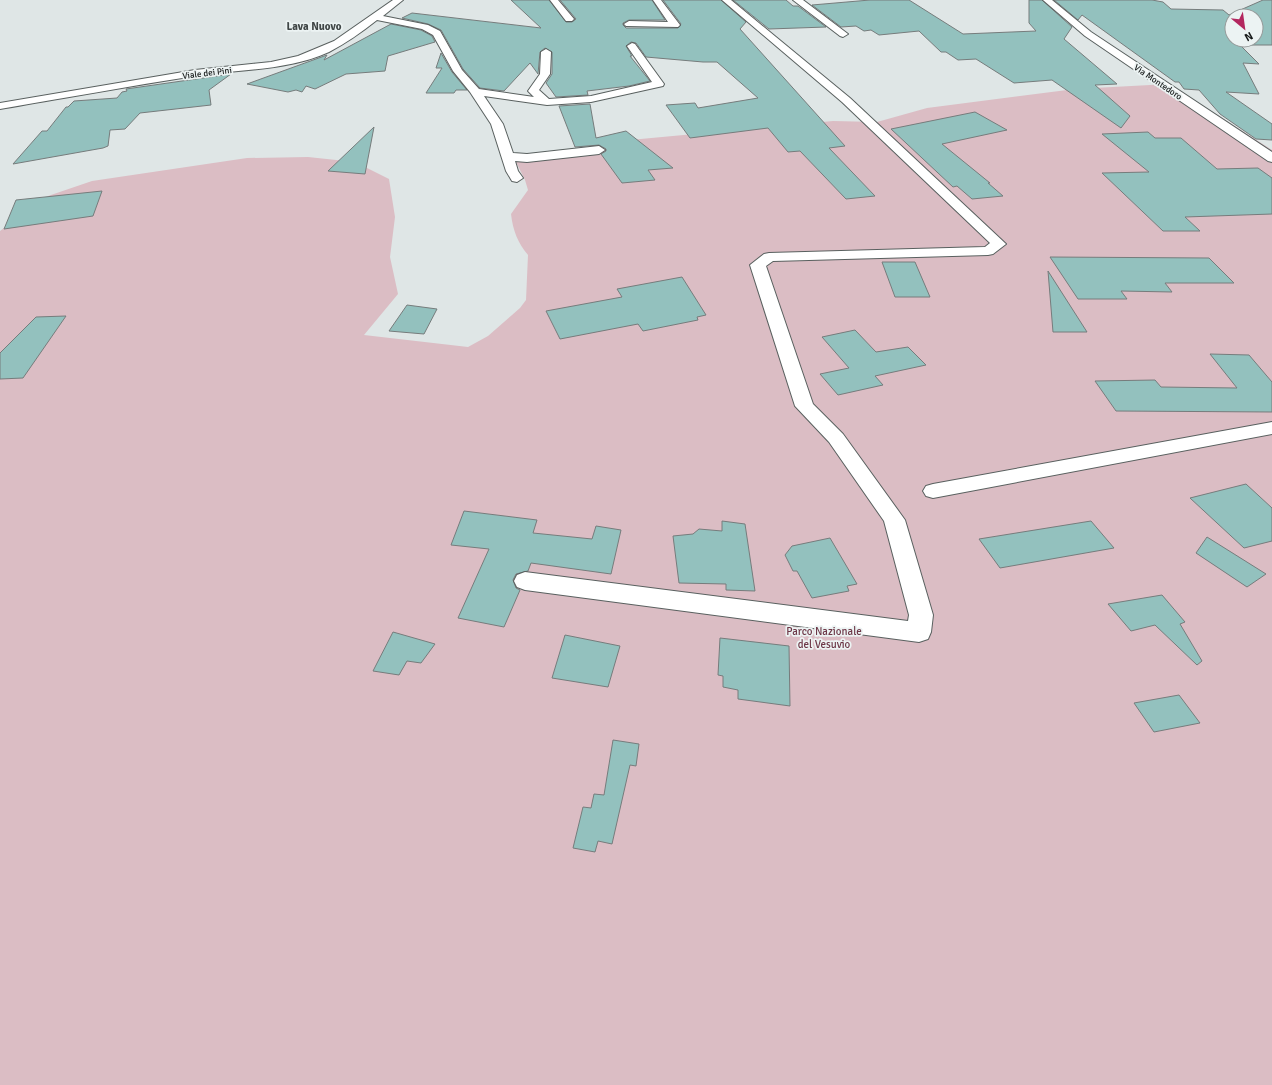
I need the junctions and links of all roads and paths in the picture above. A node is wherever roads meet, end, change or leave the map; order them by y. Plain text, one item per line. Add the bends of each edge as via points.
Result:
1 (399, 0) edge
2 (554, 0) edge
3 (657, 0) edge
4 (726, 0) edge
5 (796, 0) edge
6 (1047, 0) edge
7 (375, 17) junction
8 (569, 19) dead end
9 (629, 24) dead end
10 (843, 34) dead end
11 (632, 46) dead end
12 (546, 52) dead end
13 (475, 92) junction
14 (547, 102) junction
15 (0, 106) edge
16 (598, 150) dead end
17 (508, 156) junction
18 (1272, 158) edge
19 (517, 178) dead end
20 (1272, 428) edge
21 (933, 490) dead end
22 (525, 581) dead end

1 - 7 street, Viale dei Pini
2 - 8 street
3 - 9 street via 675,25
4 - 22 street via 846,100 999,244 988,251 769,258 758,265 804,406 836,438 894,520 921,615 919,632
5 - 10 street
6 - 18 street, Via Montedoro via 1088,34
7 - 13 street via 433,30 458,71
7 - 15 street, Viale dei Pini via 316,54 282,64 197,73
11 - 14 street via 659,84 591,99
12 - 14 street via 545,74 533,91
13 - 14 street
13 - 17 street via 497,124
16 - 17 street via 527,158
17 - 19 street
20 - 21 street

